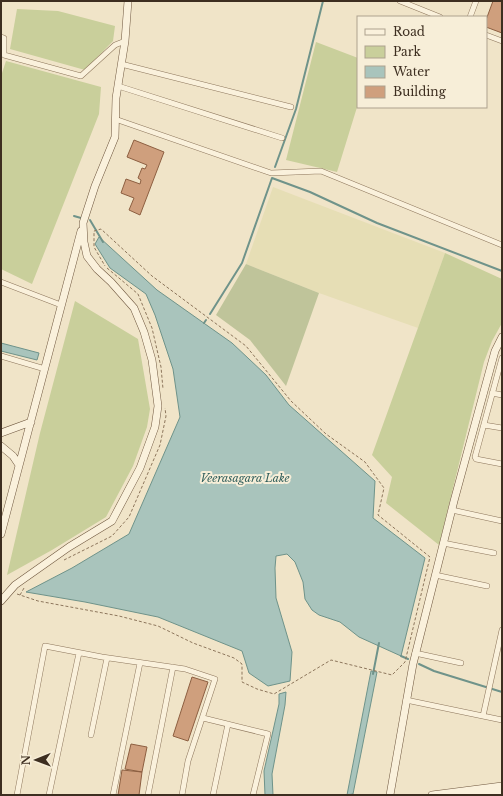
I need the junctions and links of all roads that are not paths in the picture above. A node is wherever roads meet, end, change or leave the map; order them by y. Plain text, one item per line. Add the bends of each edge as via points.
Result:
1 (127, 1) edge
2 (400, 1) edge
3 (476, 1) edge
4 (438, 16) edge
5 (470, 16) edge
6 (487, 35) edge
7 (1, 37) edge
8 (125, 40) junction
9 (502, 41) edge
10 (3, 56) edge
11 (122, 64) junction
12 (118, 86) junction
13 (292, 108) dead end
14 (116, 119) junction
15 (282, 138) dead end
16 (83, 223) junction
17 (502, 245) edge
18 (1, 282) edge
19 (62, 305) junction
20 (502, 336) edge
21 (498, 352) edge
22 (1, 356) edge
23 (502, 358) edge
24 (45, 369) junction
25 (492, 393) junction
26 (502, 395) edge
27 (30, 422) junction
28 (484, 424) junction
29 (502, 428) edge
30 (1, 433) edge
31 (1, 446) edge
32 (502, 464) edge
33 (19, 465) junction
34 (452, 510) junction
35 (502, 521) edge
36 (1, 534) edge
37 (443, 543) junction
38 (494, 553) dead end
39 (435, 575) junction
40 (487, 586) dead end
41 (4, 595) edge
42 (502, 630) edge
43 (79, 653) junction
44 (415, 653) junction
45 (107, 658) junction
46 (140, 663) junction
47 (461, 663) dead end
48 (173, 668) junction
49 (406, 700) junction
50 (483, 716) junction
51 (203, 718) junction
52 (502, 720) edge
53 (228, 724) junction
54 (91, 735) dead end
55 (502, 786) edge
56 (502, 791) edge
57 (16, 795) edge
58 (49, 795) edge
59 (113, 795) edge
60 (148, 795) edge
61 (182, 795) edge
62 (213, 795) edge
63 (253, 795) edge
64 (390, 795) edge
65 (432, 795) edge
66 (474, 795) edge

1 - 8 street
2 - 4 street
3 - 5 street
6 - 9 street
7 - 10 street via 4,38
8 - 10 street via 114,45 81,76
8 - 11 street
11 - 12 street
11 - 13 street
12 - 14 street
12 - 15 street
14 - 16 street via 115,137
14 - 17 street via 271,173 321,171
16 - 19 street
16 - 41 street via 87,256 134,308 144,332 152,360 158,406 155,427 140,468 112,521 70,547
18 - 19 street
19 - 24 street
20 - 21 street
21 - 34 street
22 - 24 street
23 - 25 street
24 - 27 street
25 - 26 street
25 - 28 street
27 - 30 street
27 - 33 street
28 - 29 street
28 - 32 street via 475,458
31 - 33 street
33 - 36 street
34 - 35 street
34 - 37 street
37 - 38 street
37 - 39 street
39 - 40 street
39 - 44 street
42 - 50 street
43 - 45 street
43 - 57 street via 45,646
43 - 58 street
44 - 47 street
44 - 49 street
45 - 46 street
45 - 54 street
46 - 48 street
46 - 59 street
48 - 51 street via 185,669 215,679
48 - 60 street
49 - 50 street
49 - 64 street
50 - 52 street
51 - 53 street
51 - 61 street via 188,761
53 - 62 street
53 - 63 street via 268,734
55 - 65 street
56 - 66 street

